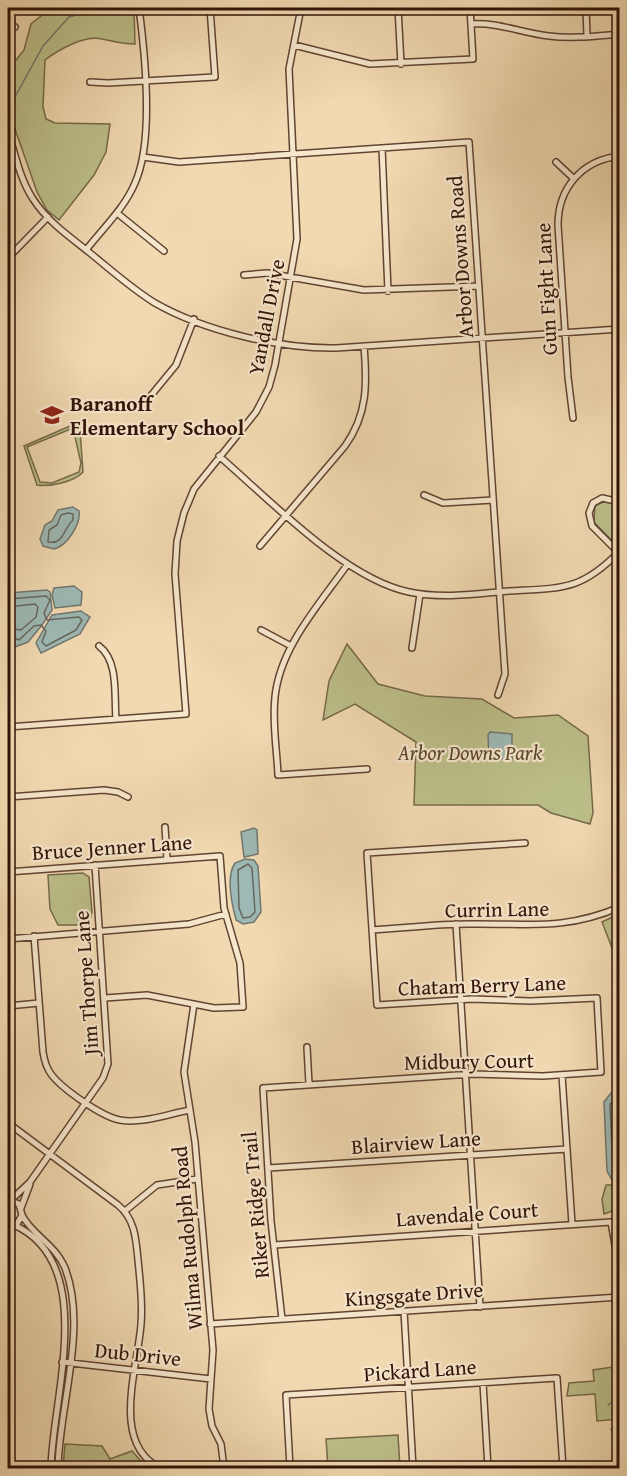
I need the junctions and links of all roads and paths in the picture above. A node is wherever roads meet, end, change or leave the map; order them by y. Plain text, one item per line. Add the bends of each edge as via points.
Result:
1 (139, 8) edge
2 (210, 8) edge
3 (301, 8) edge
4 (398, 8) edge
5 (470, 8) edge
6 (586, 8) edge
7 (8, 22) edge
8 (471, 24) junction
9 (15, 27) dead end
10 (620, 34) edge
11 (588, 36) junction
12 (294, 45) junction
13 (401, 64) junction
14 (144, 81) junction
15 (90, 82) dead end
16 (8, 131) edge
17 (382, 148) junction
18 (293, 155) junction
19 (620, 156) edge
20 (144, 157) junction
21 (556, 162) dead end
22 (573, 178) junction
23 (117, 213) junction
24 (48, 217) junction
25 (86, 250) junction
26 (164, 251) dead end
27 (8, 258) edge
28 (244, 275) dead end
29 (290, 278) junction
30 (479, 285) junction
31 (388, 291) junction
32 (194, 319) junction
33 (620, 329) edge
34 (565, 333) junction
35 (483, 339) junction
36 (279, 345) junction
37 (364, 346) junction
38 (144, 404) dead end
39 (573, 418) dead end
40 (219, 456) junction
41 (424, 495) dead end
42 (493, 500) junction
43 (620, 502) edge
44 (287, 514) junction
45 (260, 546) dead end
46 (619, 551) edge
47 (347, 565) junction
48 (500, 592) junction
49 (420, 594) junction
50 (261, 630) dead end
51 (99, 646) dead end
52 (291, 646) junction
53 (412, 648) dead end
54 (498, 695) dead end
55 (116, 719) junction
56 (8, 728) edge
57 (367, 769) dead end
58 (128, 797) dead end
59 (8, 798) edge
60 (165, 827) dead end
61 (525, 843) dead end
62 (167, 859) junction
63 (95, 865) junction
64 (8, 872) edge
65 (620, 907) edge
66 (226, 914) junction
67 (456, 924) junction
68 (372, 930) junction
69 (100, 931) junction
70 (34, 936) junction
71 (8, 939) edge
72 (105, 998) junction
73 (597, 998) joint
74 (460, 999) junction
75 (39, 1003) junction
76 (194, 1004) junction
77 (8, 1006) edge
78 (307, 1047) dead end
79 (465, 1075) junction
80 (562, 1075) junction
81 (309, 1084) junction
82 (263, 1088) joint
83 (86, 1103) junction
84 (190, 1110) junction
85 (8, 1124) edge
86 (567, 1149) junction
87 (48, 1155) junction
88 (470, 1155) junction
89 (268, 1167) junction
90 (197, 1179) junction
91 (30, 1182) junction
92 (9, 1200) edge
93 (21, 1208) junction
94 (125, 1211) junction
95 (22, 1215) junction
96 (572, 1224) junction
97 (10, 1227) edge
98 (475, 1230) junction
99 (274, 1245) junction
100 (620, 1273) edge
101 (620, 1297) edge
102 (480, 1307) junction
103 (404, 1311) junction
104 (282, 1319) junction
105 (210, 1324) junction
106 (62, 1362) junction
107 (69, 1363) junction
108 (136, 1370) junction
109 (212, 1379) junction
110 (483, 1383) junction
111 (408, 1388) junction
112 (51, 1468) edge
113 (58, 1468) edge
114 (160, 1468) edge
115 (224, 1468) edge
116 (290, 1468) edge
117 (413, 1468) edge
118 (489, 1468) edge
119 (563, 1468) edge

1 - 14 street
2 - 14 street via 215,77
3 - 12 street, Yandall Drive
4 - 13 street
5 - 8 street
6 - 11 street
7 - 9 street
8 - 11 street via 491,24 550,37
8 - 13 street via 473,59
10 - 11 street
12 - 13 street via 370,64
12 - 18 street, Yandall Drive via 288,69
14 - 15 street
14 - 20 street
16 - 24 street via 28,190
17 - 18 street, Arbor Downs Road
17 - 30 street, Arbor Downs Road via 469,142
17 - 31 street
18 - 20 street, Arbor Downs Road via 172,162
18 - 29 street, Yandall Drive via 298,224
19 - 22 street via 593,163
20 - 23 street via 135,183
21 - 22 street
22 - 34 street, Gun Fight Lane via 563,194 558,215
23 - 25 street
23 - 26 street
24 - 25 street
24 - 27 street
25 - 32 street via 146,297
28 - 29 street via 260,273
29 - 31 street via 350,289
29 - 36 street, Yandall Drive
30 - 31 street
30 - 35 street, Arbor Downs Road
32 - 36 street
32 - 38 street via 176,364
33 - 34 street
34 - 35 street
34 - 39 street, Gun Fight Lane
35 - 37 street
35 - 42 street, Arbor Downs Road
36 - 37 street via 312,349
36 - 40 street, Yandall Drive via 274,372 262,401
37 - 44 street via 367,379 360,420 345,446
40 - 44 street
40 - 55 street, Yandall Drive via 191,496 177,541 175,574 186,714
41 - 42 street via 443,503
42 - 48 street, Arbor Downs Road
43 - 46 street via 602,498 589,513 592,526
44 - 45 street
44 - 47 street
46 - 48 street via 597,573 579,583
47 - 49 street via 379,583
47 - 52 street
48 - 49 street
48 - 54 street, Arbor Downs Road via 505,674
49 - 53 street
50 - 52 street
51 - 55 street via 111,662
52 - 57 street via 275,696 279,775
55 - 56 street
58 - 59 street via 105,790
60 - 62 street
61 - 68 street, Chatam Berry Lane via 367,854
62 - 63 street, Bruce Jenner Lane
62 - 66 street, Bruce Jenner Lane via 220,856
63 - 64 street, Bruce Jenner Lane
63 - 69 street, Jim Thorpe Lane
65 - 67 street, Currin Lane via 582,921 555,925
66 - 69 street via 189,924
66 - 76 street via 240,963 243,1007
67 - 68 street, Currin Lane
67 - 74 street
68 - 74 street, Chatam Berry Lane via 377,1005
69 - 70 street
69 - 72 street, Jim Thorpe Lane
70 - 71 street
70 - 75 street
72 - 76 street via 147,995
72 - 83 street, Jim Thorpe Lane via 108,1065
73 - 74 street, Chatam Berry Lane
73 - 80 street, Midbury Court via 601,1072
74 - 79 street
75 - 77 street
75 - 83 street via 46,1066
76 - 84 street, Wilma Rudolph Road via 184,1063
78 - 81 street
79 - 80 street, Midbury Court
79 - 81 street, Midbury Court
79 - 88 street
80 - 86 street
81 - 82 street, Midbury Court
82 - 89 street, Riker Ridge Trail
83 - 84 street via 119,1120
83 - 87 street, Jim Thorpe Lane
84 - 90 street, Wilma Rudolph Road
85 - 87 street
86 - 88 street, Blairview Lane
86 - 96 street
87 - 91 street, Jim Thorpe Lane
87 - 94 street
88 - 89 street, Blairview Lane
88 - 98 street
89 - 99 street, Riker Ridge Trail
90 - 94 street via 157,1185
90 - 105 street, Wilma Rudolph Road
91 - 92 street, Jim Thorpe Lane
91 - 93 street, Jim Thorpe Lane
92 - 93 street
93 - 95 street
94 - 108 street via 134,1232 140,1287
95 - 97 street
95 - 107 street via 50,1244 65,1268 73,1320
96 - 98 street, Lavendale Court
96 - 100 street, Lavendale Court via 611,1222
97 - 106 street via 23,1229 43,1248 58,1273 65,1321
98 - 99 street, Lavendale Court
98 - 102 street
99 - 104 street, Riker Ridge Trail
101 - 102 street, Kingsgate Drive
102 - 103 street, Kingsgate Drive
103 - 104 street, Kingsgate Drive
103 - 111 street
104 - 105 street, Kingsgate Drive
105 - 109 street, Wilma Rudolph Road
106 - 107 street, Dub Drive
106 - 112 street
107 - 108 street, Dub Drive
107 - 113 street
108 - 109 street, Dub Drive
108 - 114 street via 132,1436 140,1454
109 - 115 street, Wilma Rudolph Road via 210,1418 221,1444
110 - 111 street, Pickard Lane
110 - 118 street
110 - 119 street, Pickard Lane via 557,1378
111 - 116 street, Pickard Lane via 286,1395
111 - 117 street

